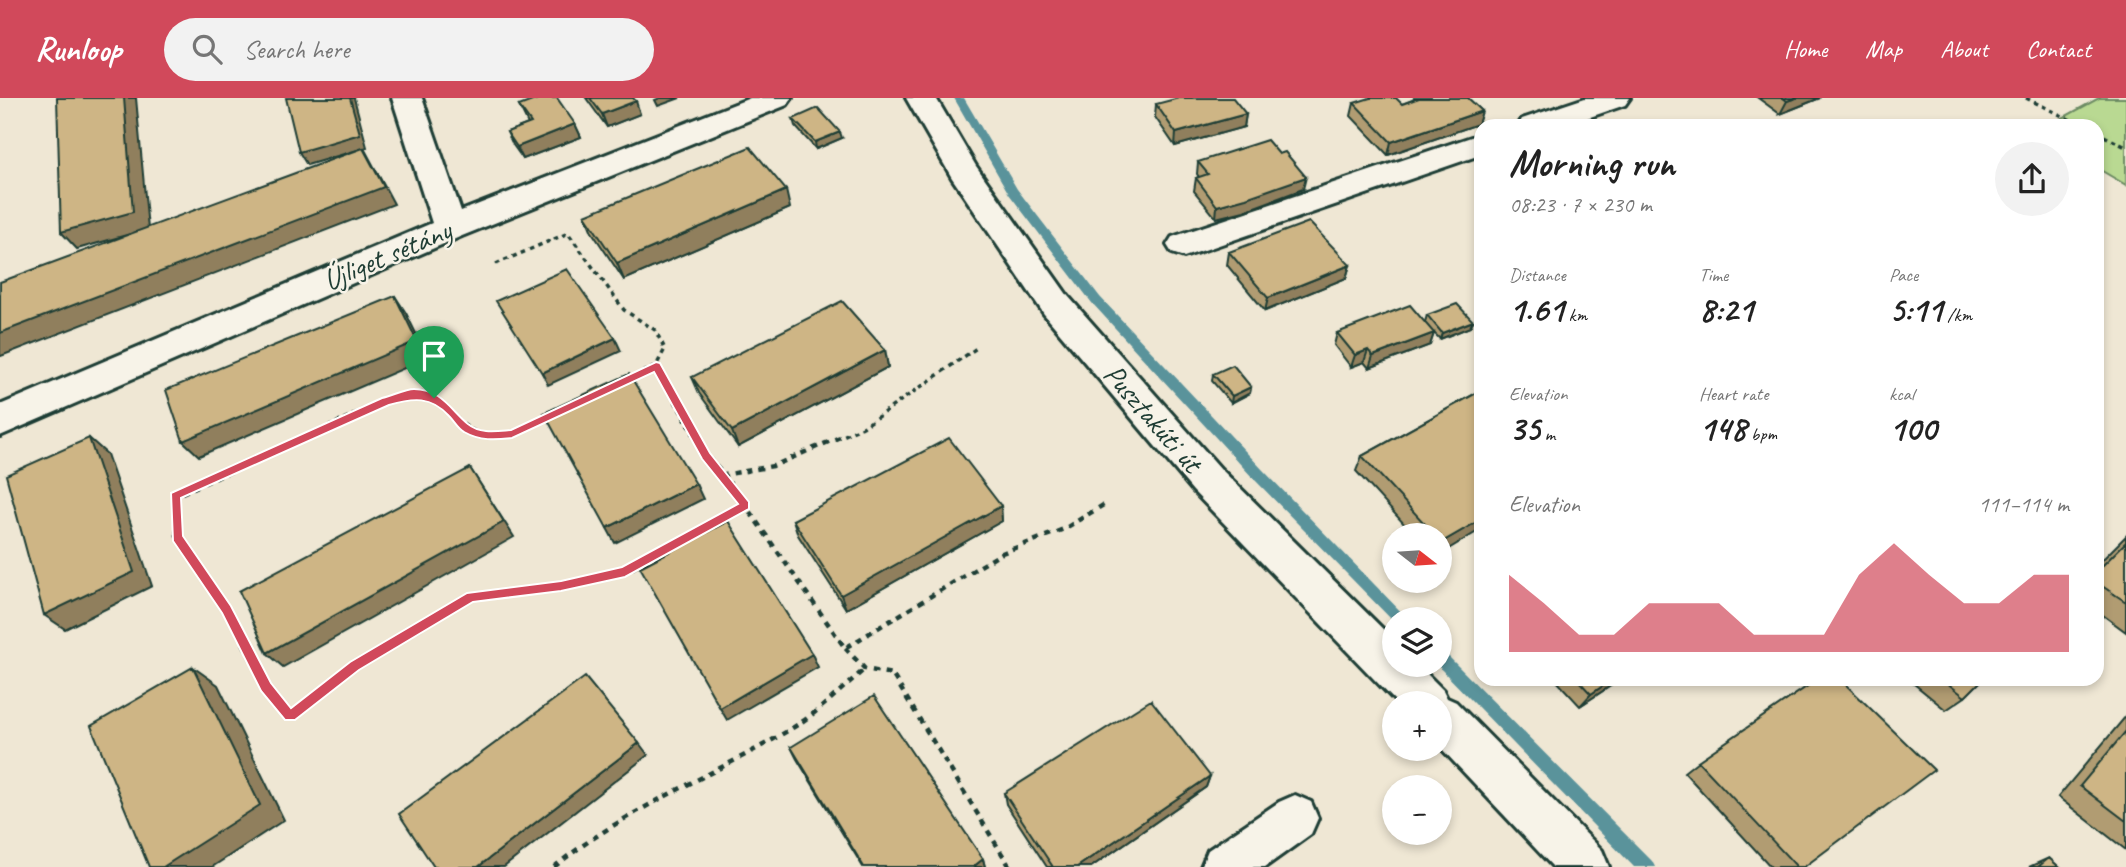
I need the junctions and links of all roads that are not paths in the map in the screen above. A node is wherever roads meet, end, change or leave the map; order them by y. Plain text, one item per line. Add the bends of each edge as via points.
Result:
1 (407, 98) edge
2 (777, 98) edge
3 (921, 98) edge
4 (1615, 98) edge
5 (1554, 119) edge
6 (1474, 146) edge
7 (450, 228) junction
8 (1184, 246) dead end
9 (0, 421) edge
10 (1414, 691) edge
11 (1452, 728) edge
12 (1295, 818) dead end
13 (1225, 867) edge
14 (1585, 867) edge

1 - 7 street
2 - 7 street, Újliget sétány
3 - 10 street, Pusztakúti út via 963,171 1056,304 1207,480
4 - 5 street
6 - 8 street
7 - 9 street, Újliget sétány
11 - 14 street
12 - 13 street

